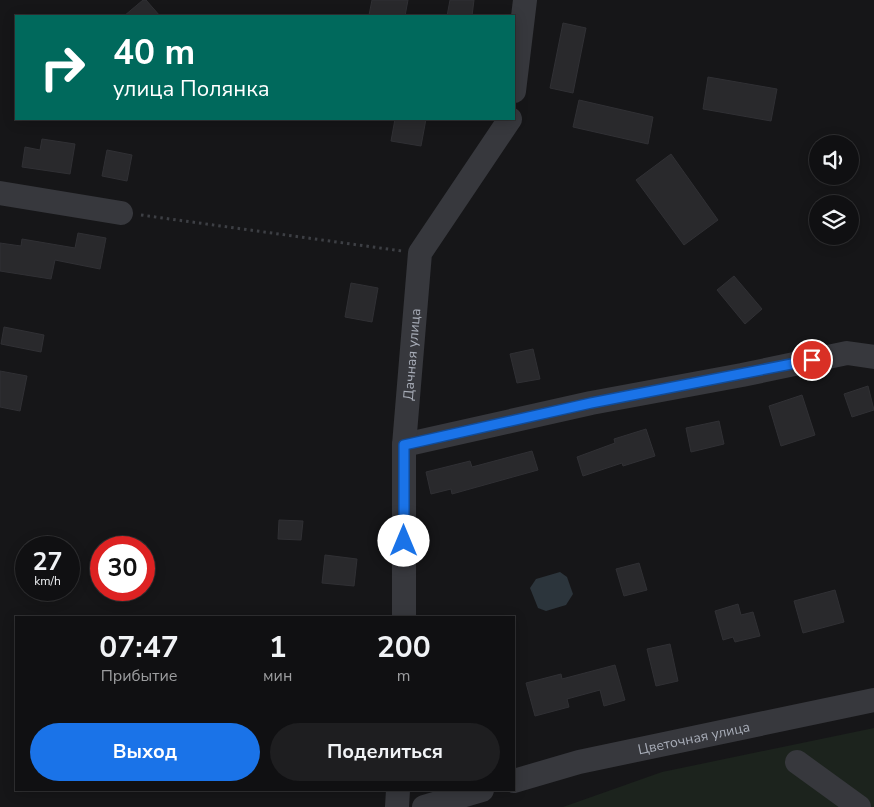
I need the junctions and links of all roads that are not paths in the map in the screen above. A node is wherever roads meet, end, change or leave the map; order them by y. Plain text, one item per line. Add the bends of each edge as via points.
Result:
1 (525, 0) edge
2 (515, 83) edge
3 (509, 120) edge
4 (0, 193) edge
5 (121, 213) road end
6 (874, 357) edge
7 (404, 445) junction
8 (404, 616) edge
9 (874, 700) edge
10 (797, 762) dead end
11 (515, 781) edge
12 (398, 791) edge
13 (479, 791) edge
14 (397, 807) edge
15 (424, 807) edge
16 (859, 807) edge

1 - 2 street
3 - 7 street, Дачная улица via 420,253
4 - 5 street
6 - 7 street via 846,353 591,403
7 - 8 street, Дачная улица
9 - 11 street, Цветочная улица via 579,762
10 - 16 street
12 - 14 street
13 - 15 street

